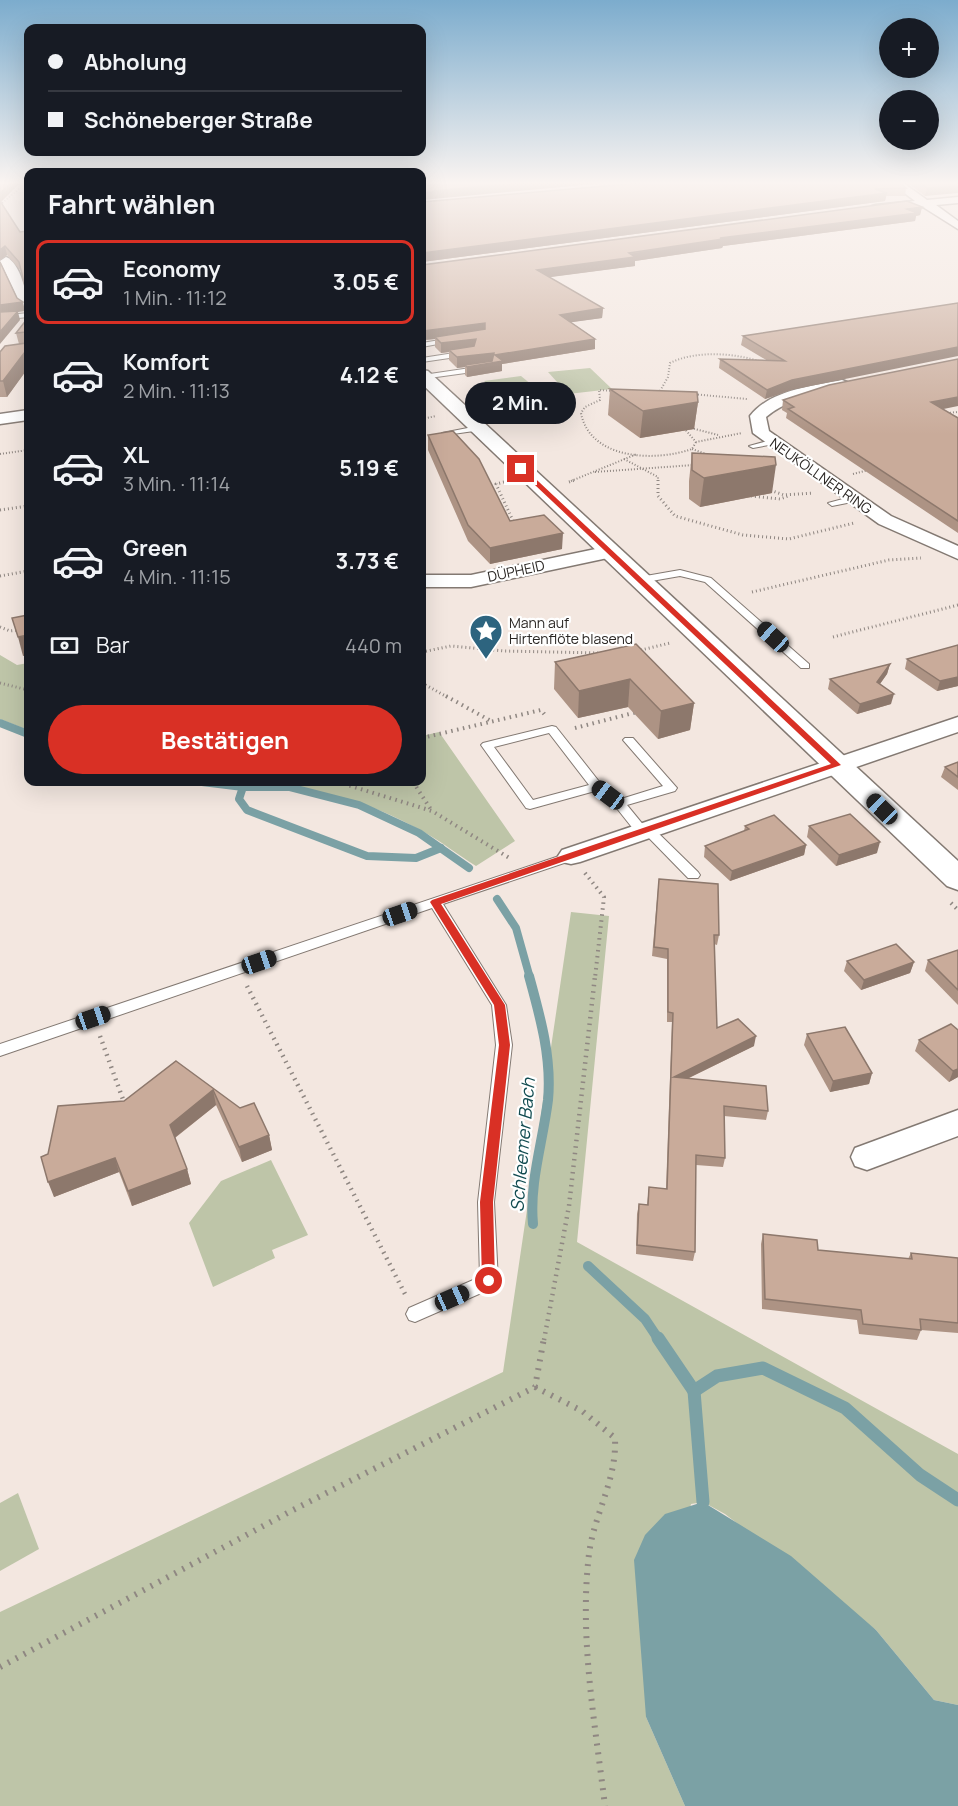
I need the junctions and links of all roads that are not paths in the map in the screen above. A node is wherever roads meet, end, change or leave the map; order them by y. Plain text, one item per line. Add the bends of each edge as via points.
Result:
1 (10, 266) edge
2 (24, 297) edge
3 (24, 315) edge
4 (0, 318) edge
5 (462, 339) edge
6 (426, 344) edge
7 (471, 352) edge
8 (489, 367) edge
9 (426, 369) edge
10 (426, 370) edge
11 (426, 374) edge
12 (857, 382) edge
13 (24, 415) edge
14 (0, 418) edge
15 (478, 428) junction
16 (446, 433) edge
17 (771, 442) junction
18 (753, 446) dead end
19 (854, 500) junction
20 (832, 503) dead end
21 (610, 552) junction
22 (958, 553) edge
23 (640, 580) junction
24 (426, 581) edge
25 (806, 666) dead end
26 (958, 724) edge
27 (629, 740) dead end
28 (836, 765) junction
29 (597, 787) junction
30 (619, 803) junction
31 (645, 831) junction
32 (571, 856) joint
33 (693, 875) dead end
34 (958, 879) edge
35 (435, 902) junction
36 (0, 1050) edge
37 (958, 1123) edge
38 (867, 1157) dead end
39 (415, 1314) road end

1 - 2 street
3 - 4 lane
5 - 6 lane
7 - 9 lane
8 - 10 lane
11 - 15 street
12 - 17 street, NEUKÖLLNER RING via 769,405 758,416 761,433
13 - 14 street
15 - 16 lane
15 - 21 street
17 - 18 lane
17 - 19 street, NEUKÖLLNER RING
19 - 20 lane
19 - 22 street, NEUKÖLLNER RING via 885,520
21 - 23 street
21 - 24 street, DÜPHEID via 471,581
23 - 25 lane via 680,573 708,580
23 - 28 street
26 - 28 street
27 - 30 lane via 671,789
28 - 31 street
28 - 34 street
29 - 29 lane via 552,729 487,745 530,805
29 - 30 lane
30 - 31 lane
31 - 32 street
31 - 33 lane
32 - 35 lane
35 - 36 lane
35 - 39 lane via 499,1005 504,1045 486,1202 489,1281
37 - 38 street

